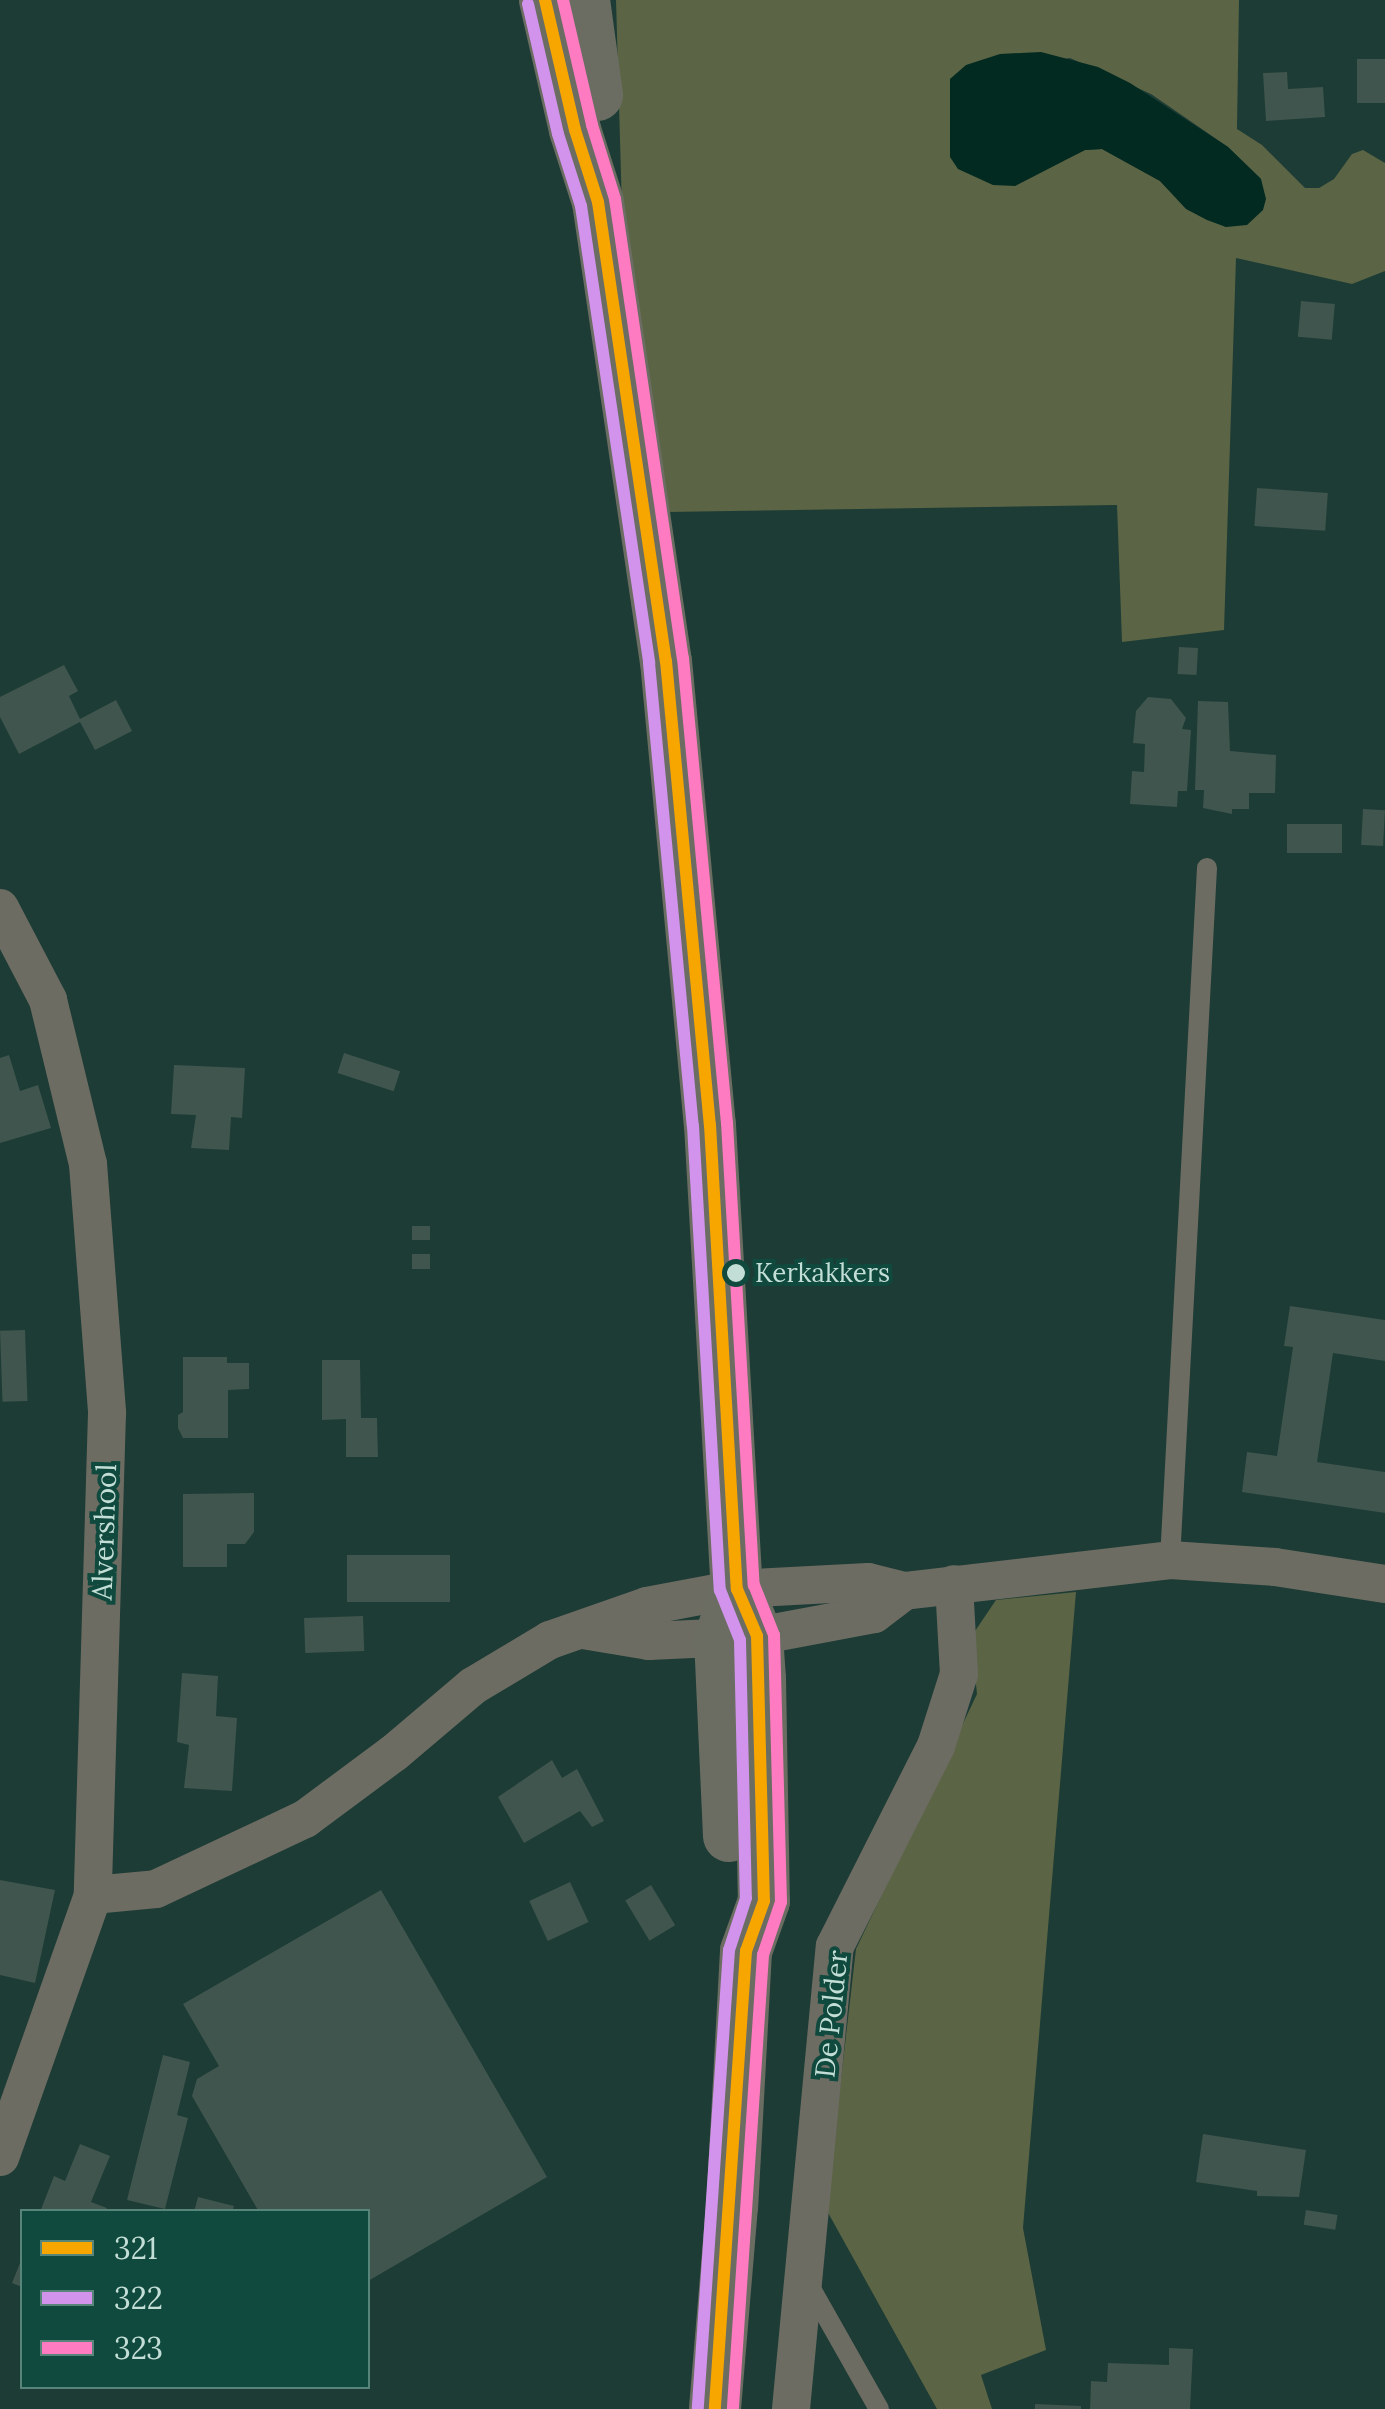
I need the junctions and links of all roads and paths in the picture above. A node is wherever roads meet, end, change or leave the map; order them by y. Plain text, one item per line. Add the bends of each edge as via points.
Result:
1 (545, 0) edge
2 (584, 0) edge
3 (598, 202) junction
4 (1207, 868) dead end
5 (0, 908) edge
6 (1170, 1560) junction
7 (954, 1584) junction
8 (1385, 1584) edge
9 (737, 1589) junction
10 (904, 1591) junction
11 (580, 1630) junction
12 (738, 1637) junction
13 (93, 1895) junction
14 (0, 2157) edge
15 (806, 2280) junction
16 (715, 2409) edge
17 (791, 2409) edge
18 (879, 2409) edge

1 - 3 main road
2 - 3 main road via 602,127
3 - 9 main road via 666,661 710,1125
4 - 6 lane
5 - 13 street, Alvershool via 48,1000 88,1164 107,1413
6 - 7 street
6 - 8 street via 1275,1566
7 - 10 street
7 - 15 street, De Polder via 959,1674 936,1746 835,1946
9 - 10 street via 868,1582
9 - 11 street via 646,1606
9 - 12 main road
10 - 12 street via 874,1614
11 - 12 street via 649,1641
11 - 13 street via 550,1640 473,1686 304,1819 156,1889
12 - 16 main road via 764,1901 746,1951
13 - 14 street, Alvershool
15 - 17 street, De Polder
15 - 18 lane

